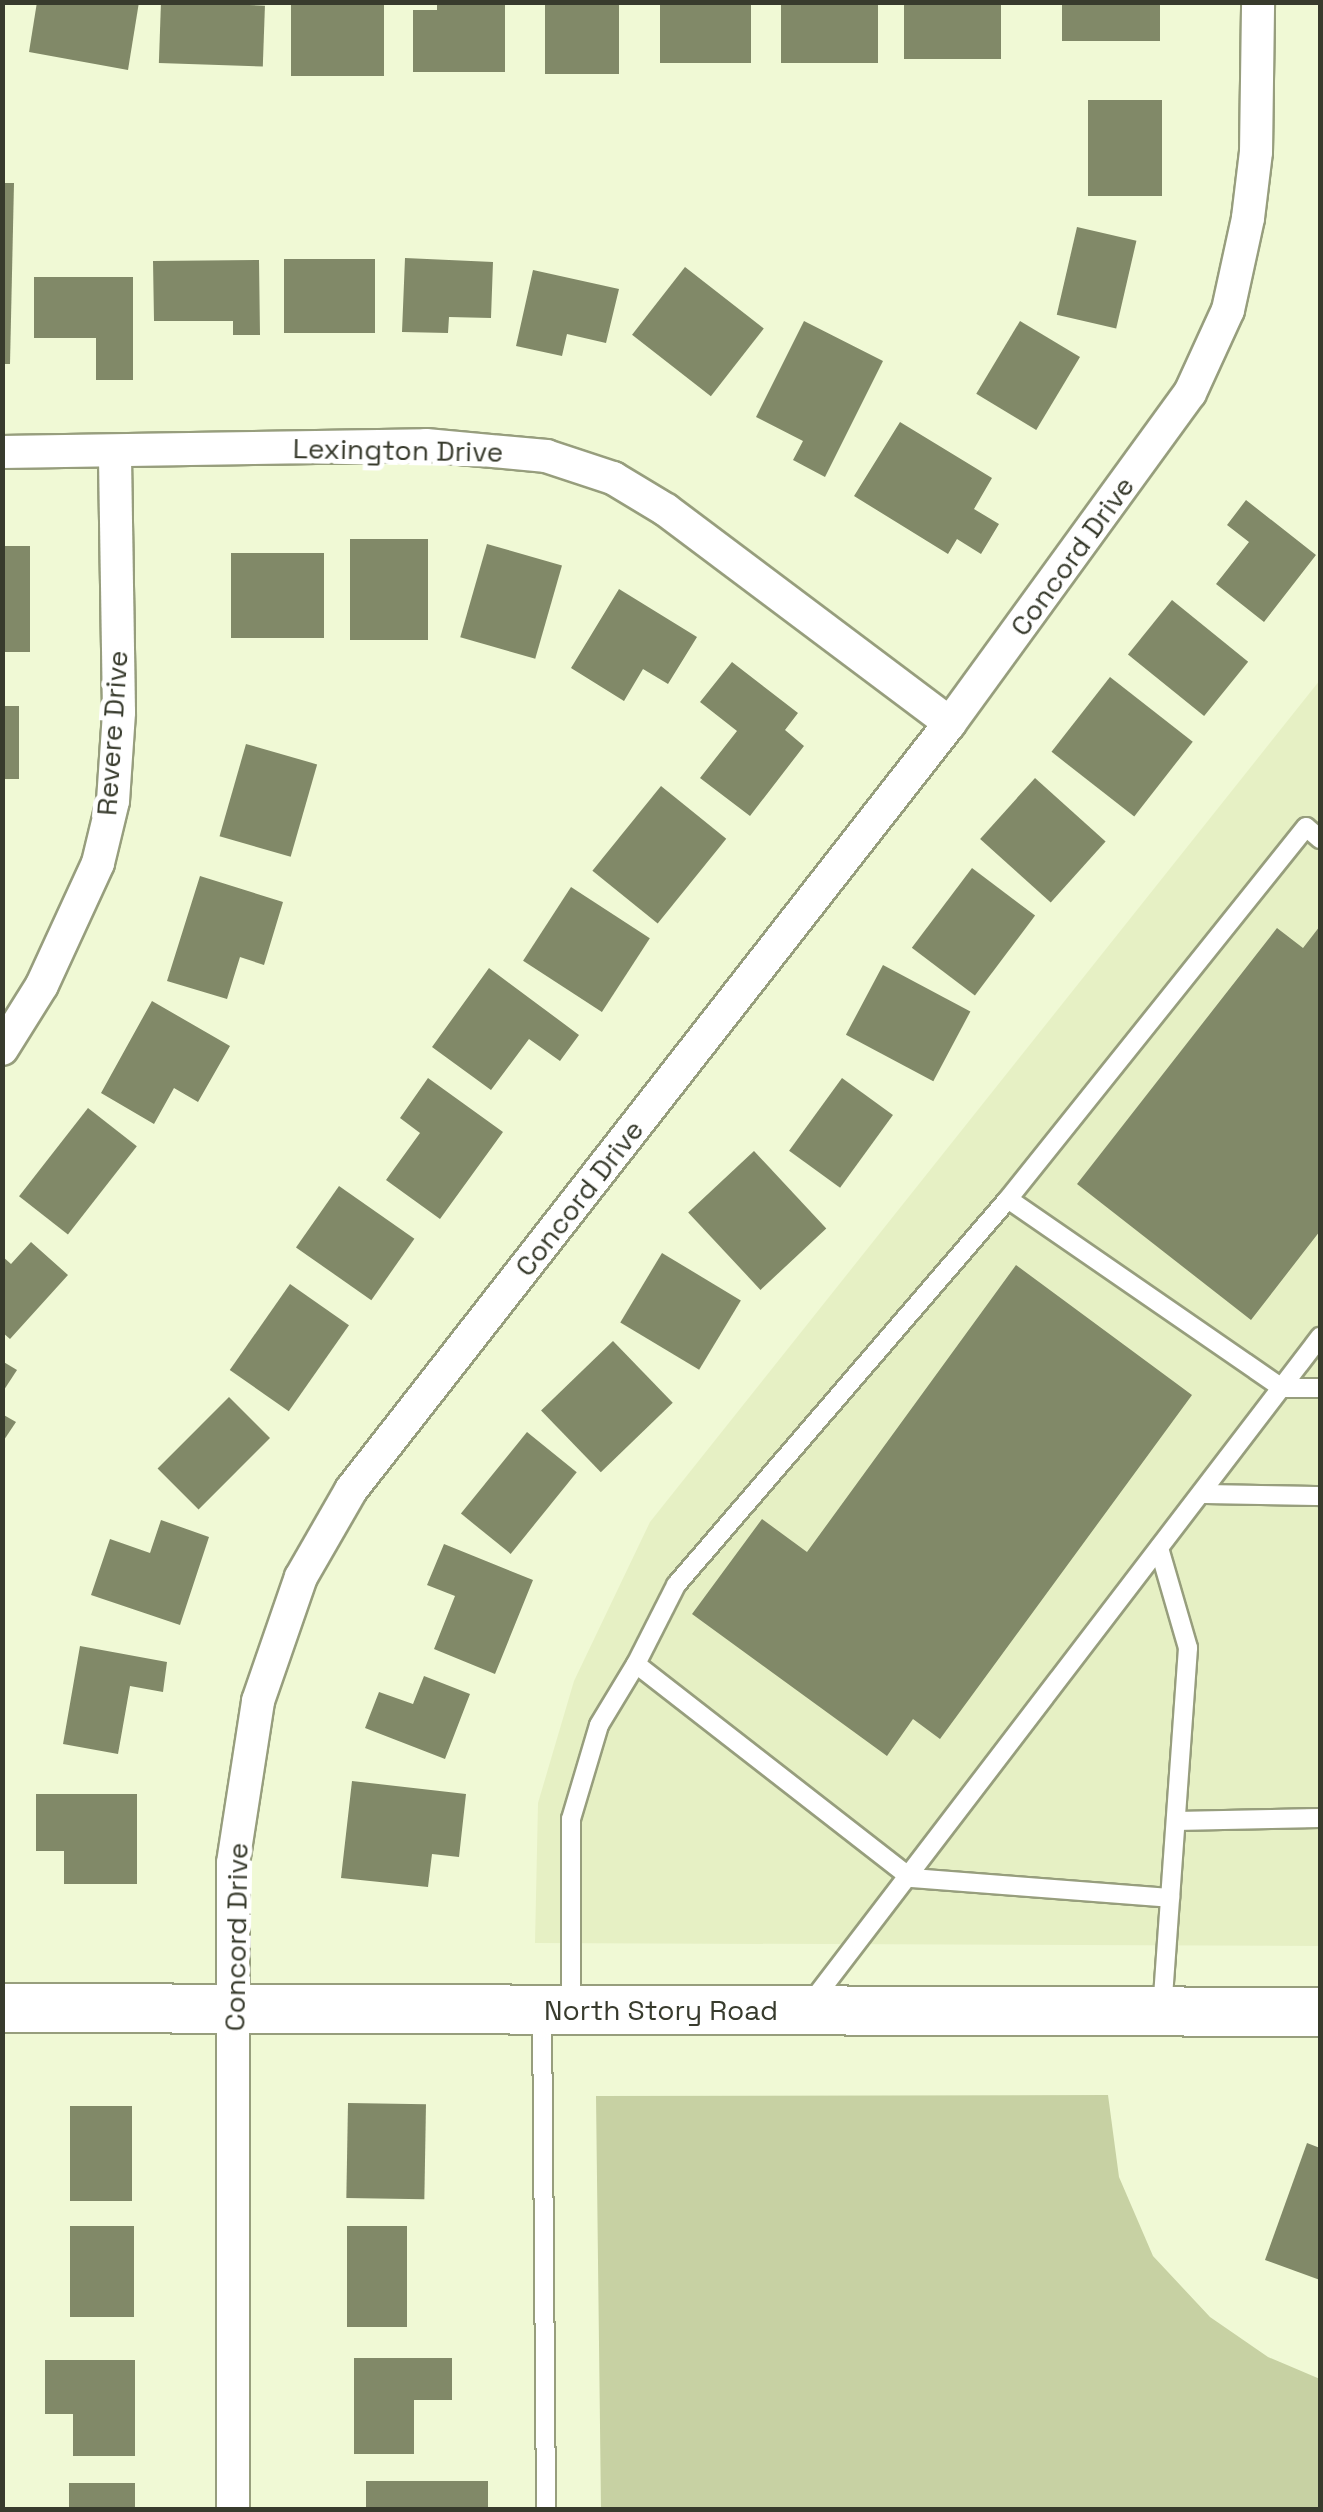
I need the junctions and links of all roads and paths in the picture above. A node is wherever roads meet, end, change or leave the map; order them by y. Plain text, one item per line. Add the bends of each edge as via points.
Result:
1 (1258, 2) edge
2 (2, 452) edge
3 (115, 452) junction
4 (950, 723) junction
5 (1320, 839) edge
6 (2, 1049) edge
7 (1008, 1199) junction
8 (1320, 1338) edge
9 (1282, 1388) junction
10 (1320, 1388) edge
11 (1201, 1494) junction
12 (1320, 1496) edge
13 (1159, 1548) junction
14 (636, 1664) junction
15 (1320, 1818) edge
16 (1176, 1822) junction
17 (910, 1878) junction
18 (1170, 1898) junction
19 (2, 2008) edge
20 (235, 2009) junction
21 (556, 2010) junction
22 (804, 2010) junction
23 (1162, 2012) junction
24 (1320, 2012) edge
25 (233, 2510) edge
26 (546, 2510) edge

1 - 4 street, Concord Drive via 1250,202 1214,347 1190,393
2 - 3 street, Lexington Drive
3 - 4 street, Lexington Drive via 426,445 546,456 613,478 666,510
3 - 6 street, Revere Drive via 119,712 113,801 98,863 42,985
4 - 20 street, Concord Drive via 328,1525 274,1652 240,1791 233,1863
5 - 7 lane via 1306,828
7 - 9 lane
7 - 14 lane via 676,1586
8 - 9 lane
9 - 10 lane
9 - 11 lane
11 - 12 lane
11 - 13 lane
13 - 16 lane via 1188,1648
13 - 17 lane
14 - 17 lane
14 - 21 lane via 600,1724 570,1819
15 - 16 lane
16 - 18 lane
17 - 18 lane
17 - 22 lane
18 - 23 lane
19 - 20 main road, North Story Road
20 - 21 main road, North Story Road
20 - 25 street, Concord Drive
21 - 22 main road, North Story Road
21 - 26 lane
22 - 23 main road, North Story Road
23 - 24 main road, North Story Road

